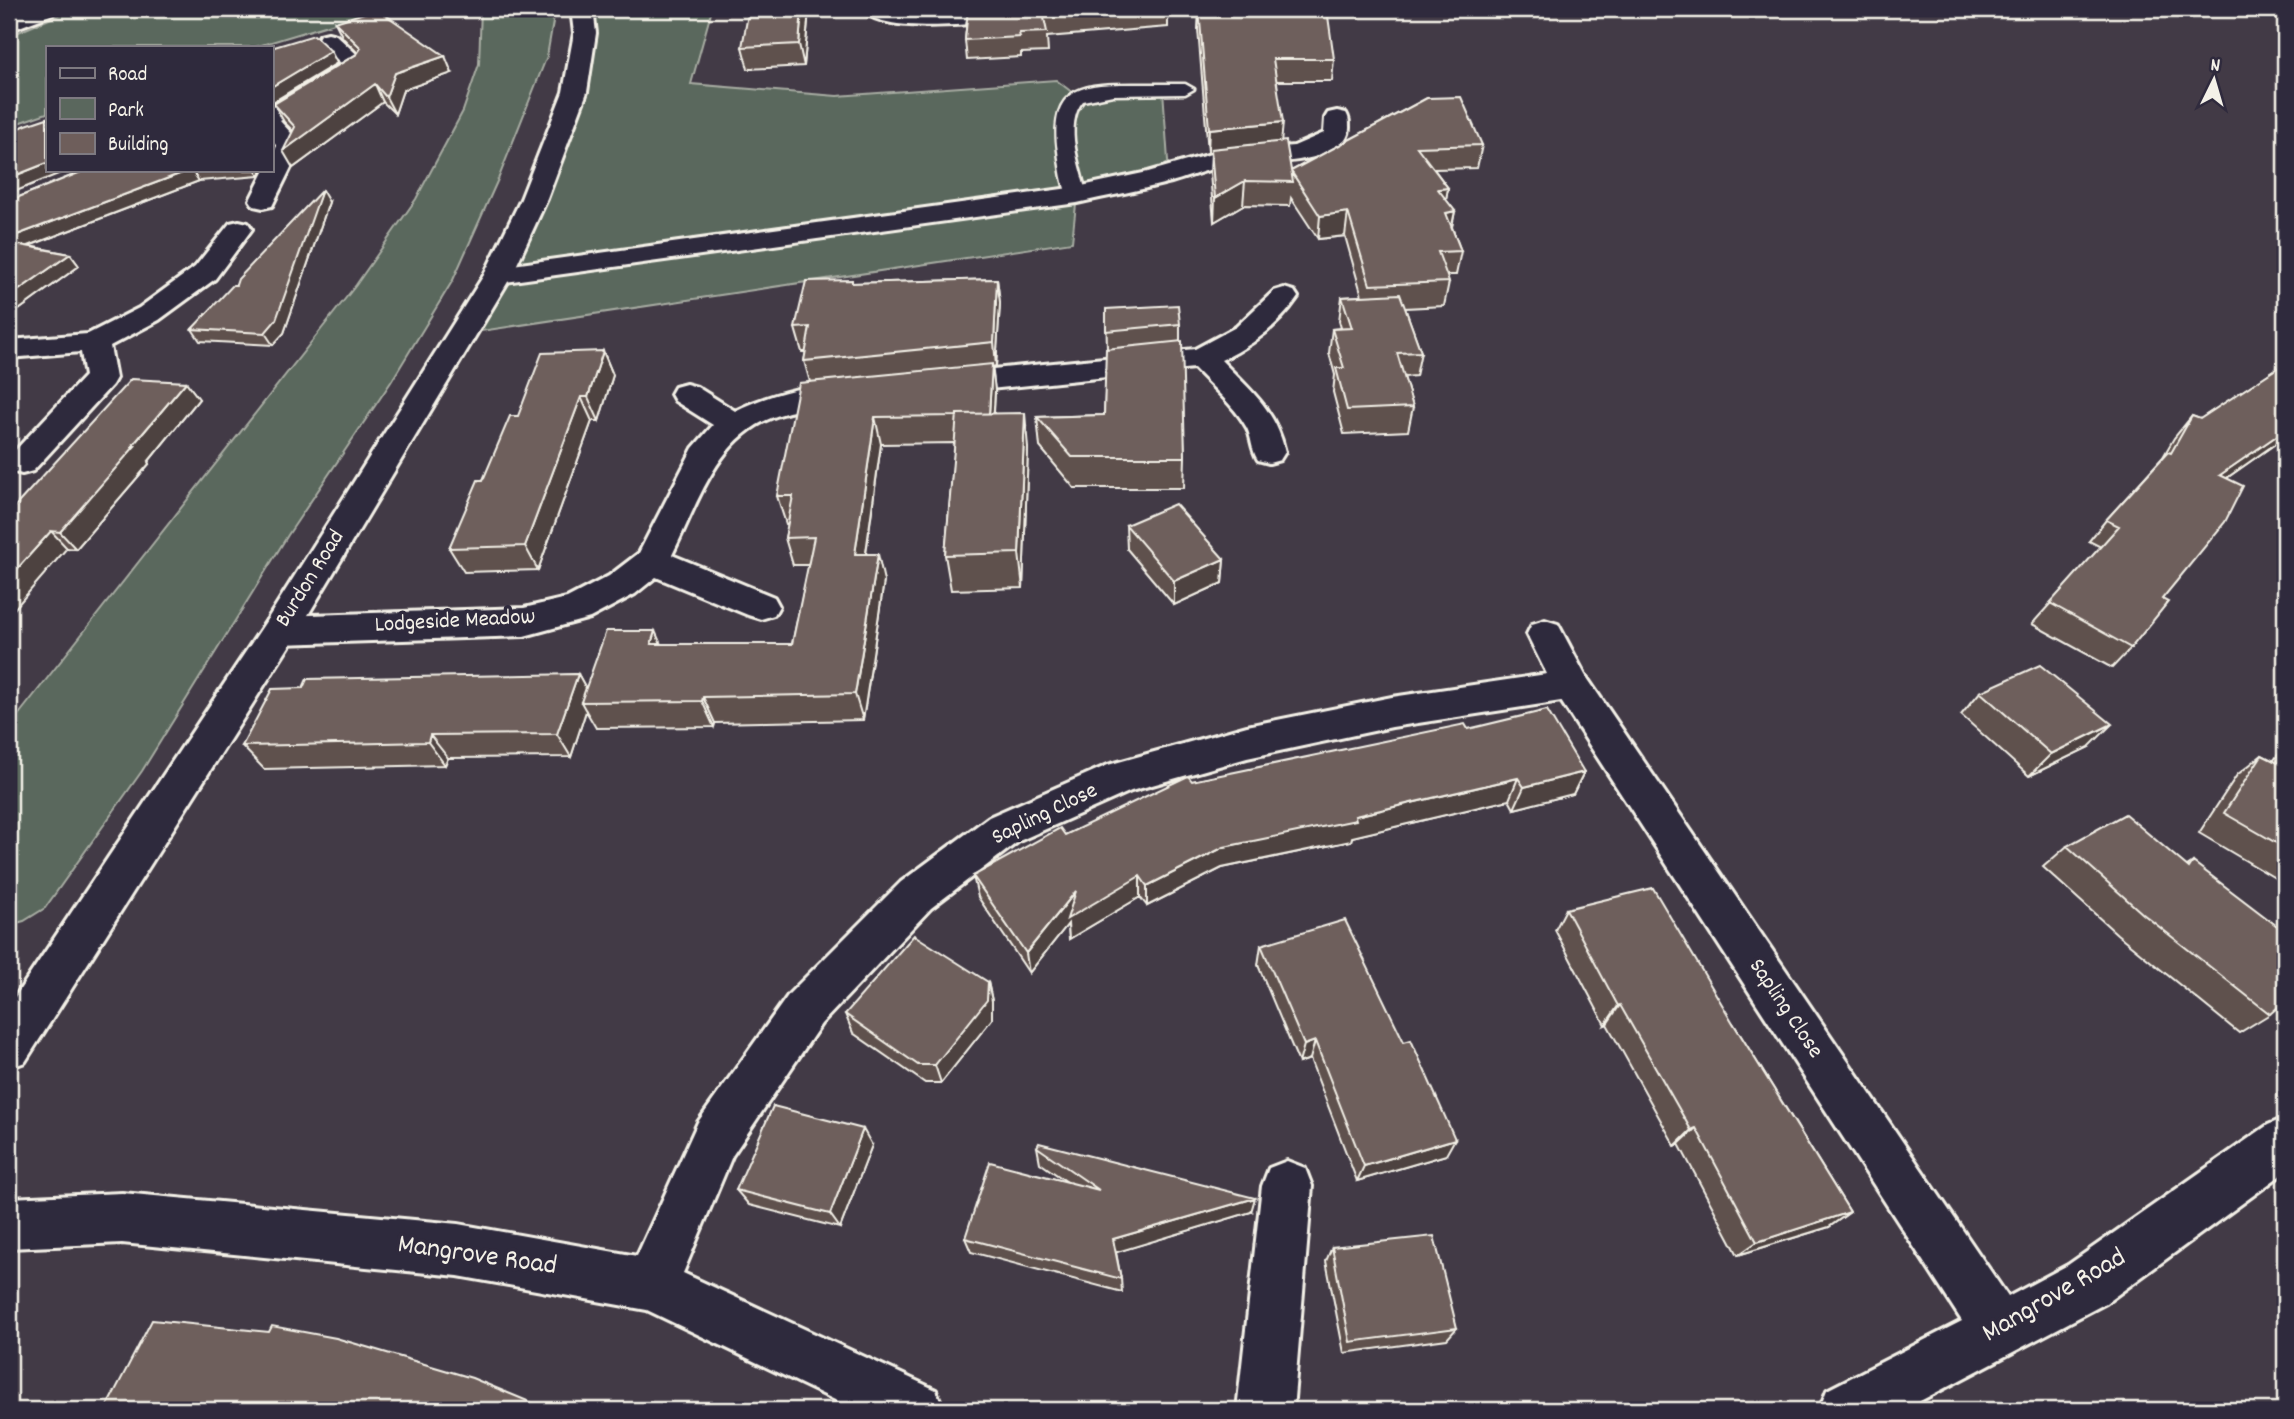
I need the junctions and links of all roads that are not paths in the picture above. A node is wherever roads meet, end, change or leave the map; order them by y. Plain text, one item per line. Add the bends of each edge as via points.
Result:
1 (45, 9) edge
2 (582, 9) edge
3 (873, 9) edge
4 (1005, 13) edge
5 (9, 24) edge
6 (328, 40) dead end
7 (1185, 89) dead end
8 (273, 115) edge
9 (1337, 118) dead end
10 (273, 127) edge
11 (1077, 194) junction
12 (263, 200) dead end
13 (239, 229) dead end
14 (498, 275) junction
15 (1284, 297) dead end
16 (94, 342) junction
17 (9, 349) edge
18 (1201, 358) junction
19 (914, 387) edge
20 (873, 391) edge
21 (686, 394) dead end
22 (733, 424) junction
23 (1269, 452) dead end
24 (22, 463) dead end
25 (652, 561) junction
26 (761, 606) dead end
27 (280, 630) junction
28 (1545, 634) dead end
29 (1571, 685) junction
30 (9, 1046) edge
31 (2285, 1142) edge
32 (1287, 1186) dead end
33 (9, 1223) edge
34 (651, 1285) junction
35 (2000, 1331) junction
36 (916, 1410) edge
37 (1265, 1410) edge
38 (1847, 1410) edge

1 - 5 street
2 - 14 street, Burdon Road via 585,33 575,92 534,199
3 - 4 street via 880,14 925,19
6 - 8 street via 356,64
7 - 11 lane via 1094,91 1077,97 1068,106 1066,152
9 - 11 street via 1336,136 1306,153 1220,159
10 - 12 street via 290,145
11 - 14 street
13 - 16 street via 205,273 149,314
14 - 27 street, Burdon Road
15 - 18 street via 1261,324 1236,343
16 - 17 street
16 - 24 street via 101,377
18 - 19 street
18 - 23 street via 1247,404 1264,429
20 - 22 street, Lodgeside Meadow via 805,398 766,408
21 - 22 street
22 - 25 street, Lodgeside Meadow via 709,449
25 - 26 street
25 - 27 street, Lodgeside Meadow via 622,585 577,609 524,622
27 - 30 street, Burdon Road
28 - 29 street, Sapling Close
29 - 34 street, Sapling Close via 1392,712 1247,742 1122,778 1004,829 916,895 805,1009 715,1139
29 - 35 street, Sapling Close
31 - 35 street, Mangrove Road via 2087,1284
32 - 37 street
33 - 34 street, Mangrove Road via 122,1218 431,1248
34 - 36 street, Mangrove Road
35 - 38 street, Mangrove Road

